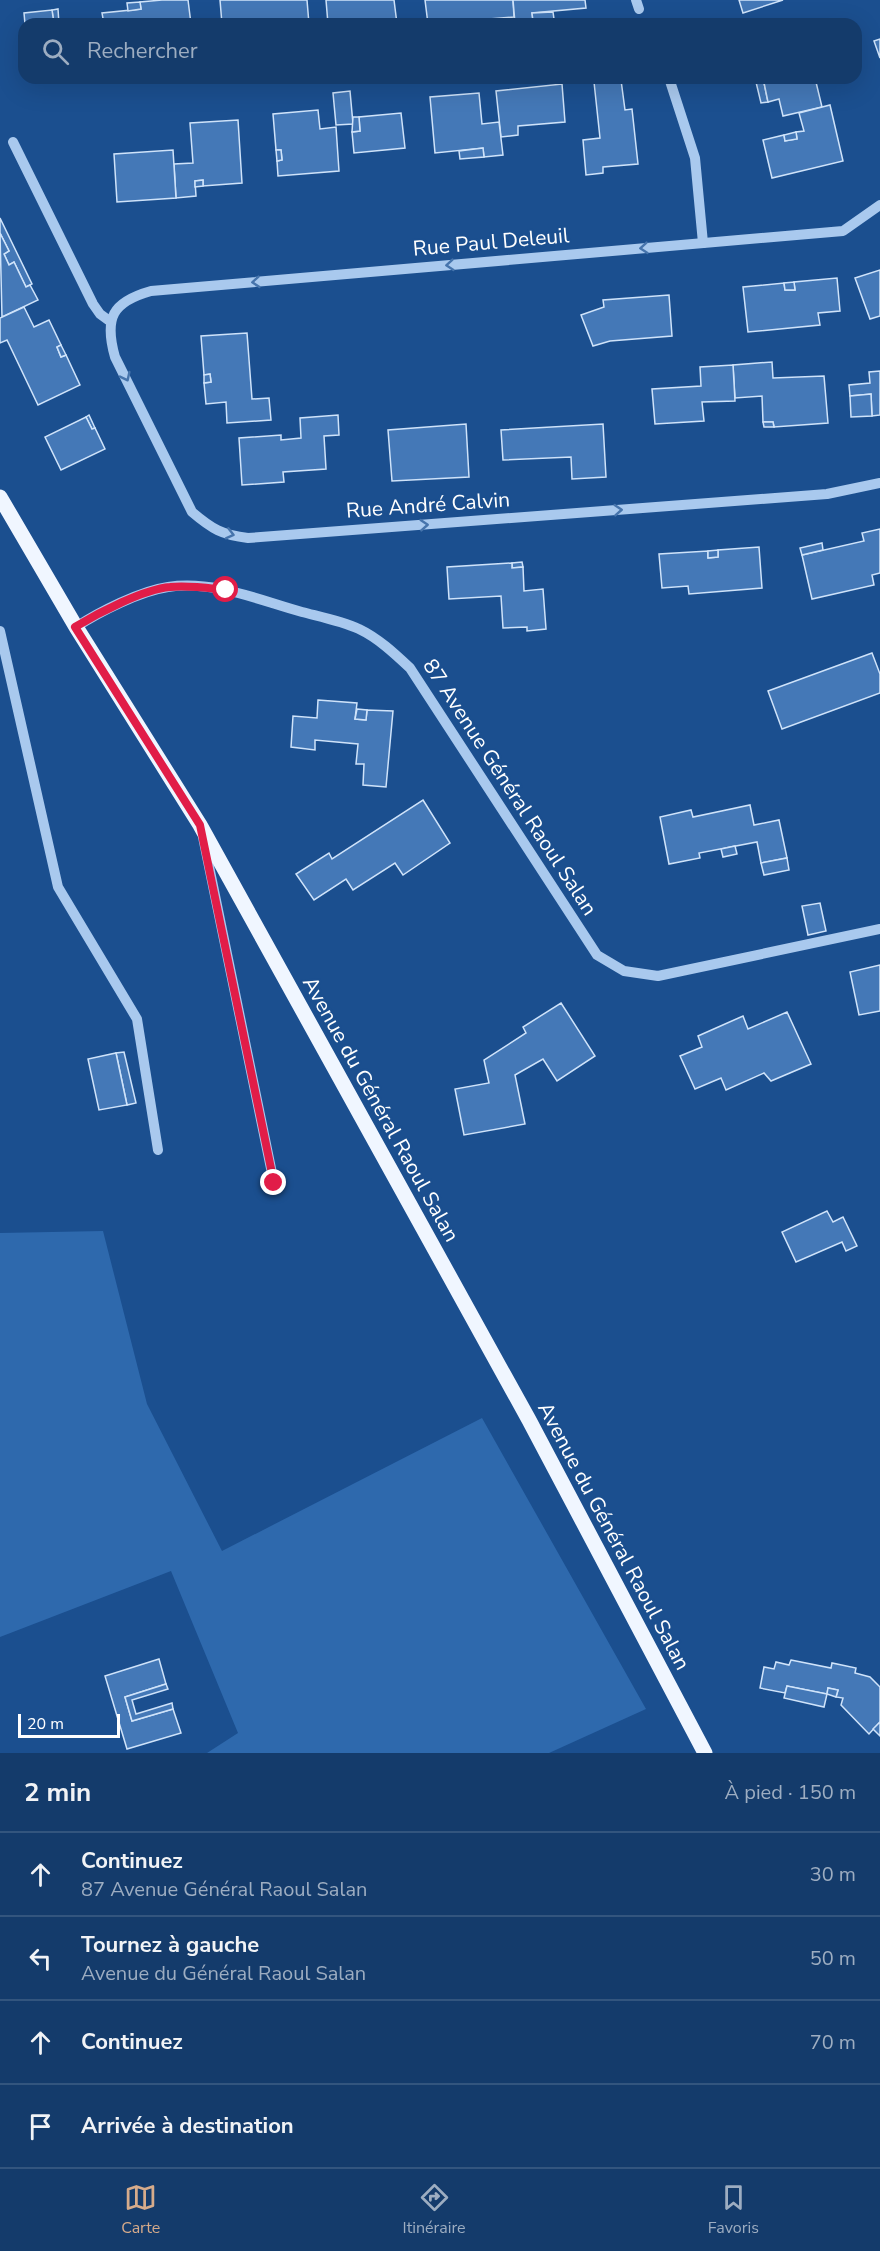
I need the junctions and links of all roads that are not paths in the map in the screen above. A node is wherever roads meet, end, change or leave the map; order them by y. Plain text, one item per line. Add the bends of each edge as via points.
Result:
1 (671, 84) edge
2 (13, 142) dead end
3 (880, 205) edge
4 (703, 243) junction
5 (111, 322) junction
6 (880, 483) edge
7 (0, 497) edge
8 (75, 627) junction
9 (0, 631) edge
10 (200, 825) junction
11 (880, 929) edge
12 (158, 1150) dead end
13 (274, 1183) dead end
14 (705, 1753) edge

1 - 4 street via 695,158
2 - 5 street via 93,304
3 - 4 street, Rue Paul Deleuil via 843,231
4 -> 5 street, Rue Paul Deleuil via 151,291 131,296
5 -> 6 street, Rue André Calvin via 110,340 115,357 192,512 227,536 248,538 827,495
7 - 8 main road, Avenue du Général Raoul Salan
8 - 10 main road, Avenue du Général Raoul Salan
8 - 11 street, 87 Avenue Général Raoul Salan via 143,595 167,587 193,586 226,590 329,619 359,629 386,645 410,668 597,955 624,971 658,975
9 - 12 street via 58,887 136,1019
10 - 13 street
10 - 14 main road, Avenue du Général Raoul Salan via 529,1420

